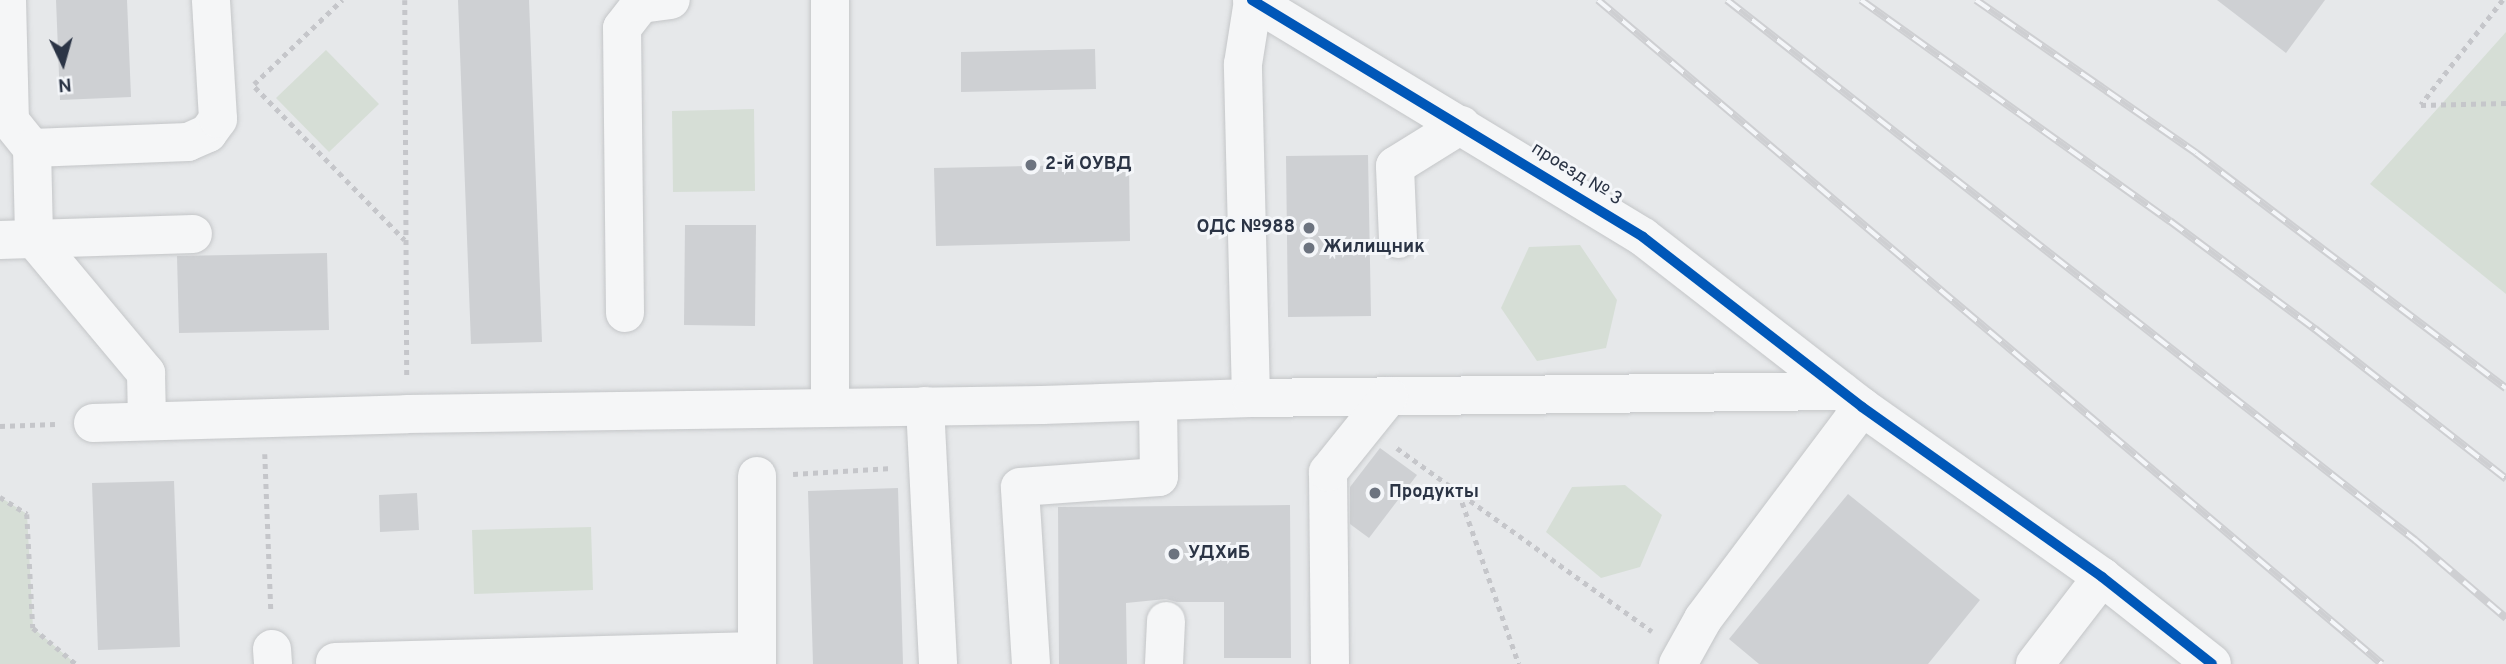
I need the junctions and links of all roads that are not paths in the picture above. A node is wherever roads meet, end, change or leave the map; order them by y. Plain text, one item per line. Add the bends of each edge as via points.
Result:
1 (7, 0) edge
2 (211, 0) edge
3 (671, 0) edge
4 (830, 0) edge
5 (1252, 0) edge
6 (1461, 125) junction
7 (32, 148) junction
8 (193, 234) dead end
9 (17, 239) edge
10 (1398, 239) dead end
11 (625, 313) dead end
12 (1251, 398) junction
13 (1852, 399) junction
14 (1158, 401) junction
15 (925, 406) junction
16 (830, 407) junction
17 (1377, 411) junction
18 (147, 421) junction
19 (93, 423) road end
20 (757, 476) road end
21 (2102, 577) junction
22 (1166, 621) dead end
23 (757, 657) edge
24 (1681, 659) edge
25 (335, 662) dead end
26 (938, 664) edge
27 (1031, 664) edge
28 (1164, 664) edge
29 (1330, 664) edge
30 (2035, 664) edge
31 (2212, 664) edge

1 - 7 street via 10,121
2 - 7 street via 218,119 208,133 188,142
3 - 11 street via 641,4 622,28
4 - 16 street
5 - 6 street, проезд № 3
5 - 12 street via 1242,64
6 - 10 street via 1395,166
6 - 13 street, проезд № 3 via 1643,237
7 - 9 street
8 - 9 street
9 - 18 street via 146,373
12 - 14 street
12 - 17 street
13 - 17 street
13 - 21 street, проезд № 3
13 - 24 street via 1703,619
14 - 15 street
14 - 27 street via 1159,477 1020,487
15 - 16 street
15 - 26 street
16 - 18 street
17 - 29 street via 1328,472
18 - 19 street
20 - 23 street
21 - 30 street
21 - 31 street, проезд № 3
22 - 28 street
23 - 25 street

